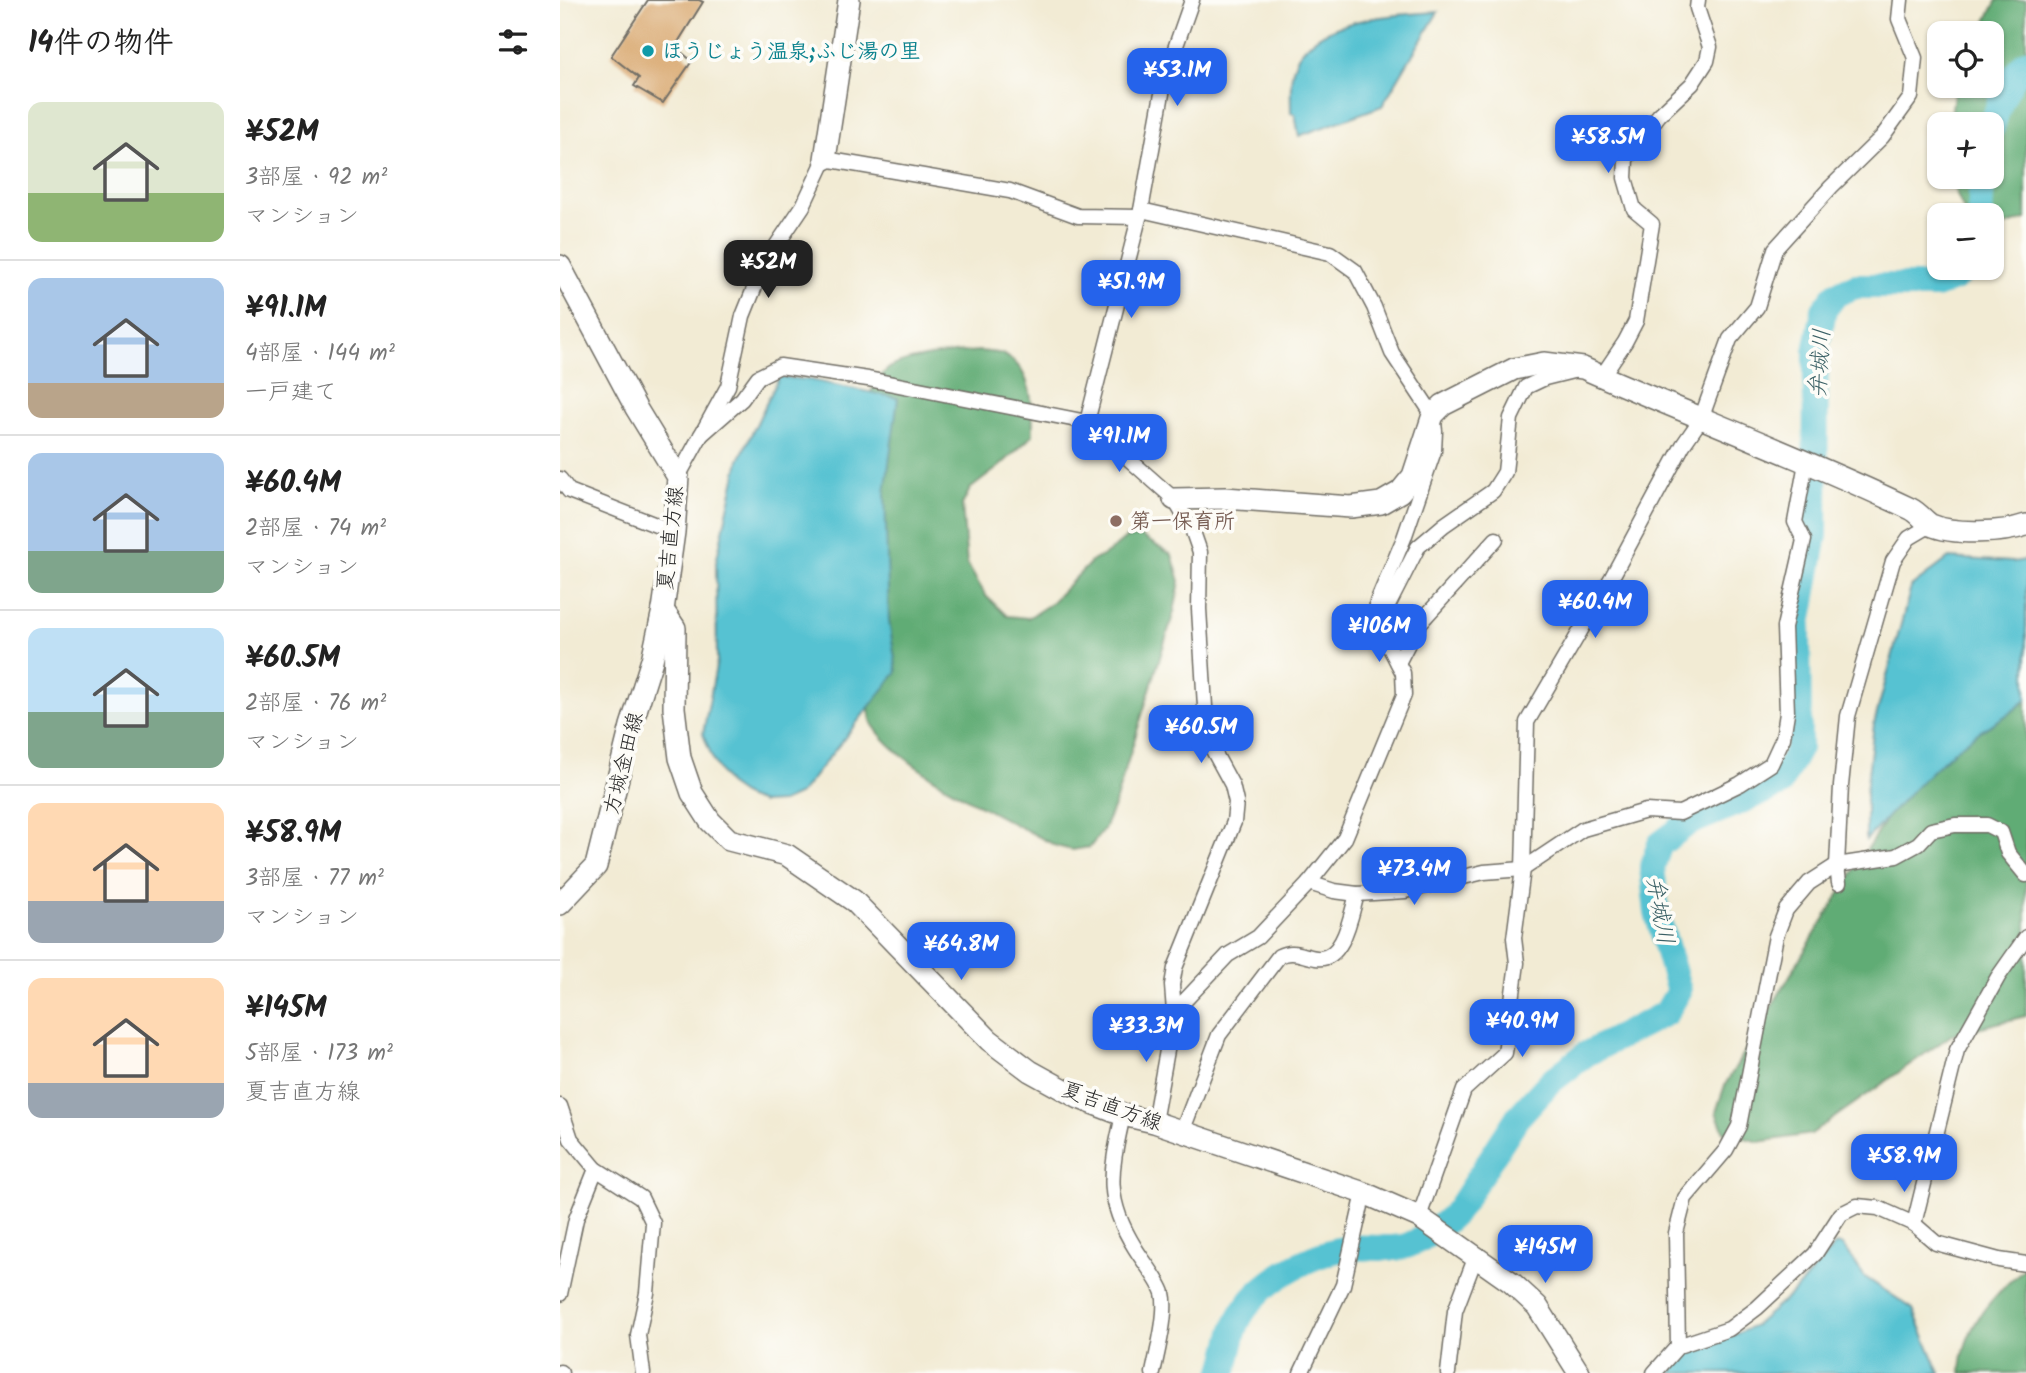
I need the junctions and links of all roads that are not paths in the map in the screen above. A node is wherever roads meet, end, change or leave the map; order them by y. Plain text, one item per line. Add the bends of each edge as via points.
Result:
1 (849, 0) edge
2 (1192, 0) edge
3 (1698, 0) edge
4 (1901, 0) edge
5 (825, 159) junction
6 (1140, 213) junction
7 (560, 266) edge
8 (1593, 372) junction
9 (1433, 415) junction
10 (1701, 419) junction
11 (1087, 422) junction
12 (701, 435) junction
13 (1806, 463) junction
14 (678, 477) junction
15 (560, 479) edge
16 (1174, 499) junction
17 (1931, 525) junction
18 (2026, 525) edge
19 (674, 531) junction
20 (1496, 539) dead end
21 (663, 610) junction
22 (1376, 621) junction
23 (1398, 663) junction
24 (1837, 865) junction
25 (1523, 869) junction
26 (2026, 875) edge
27 (1309, 883) junction
28 (1839, 883) dead end
29 (1357, 894) junction
30 (560, 904) edge
31 (2026, 937) edge
32 (1174, 1012) junction
33 (560, 1106) edge
34 (1123, 1115) junction
35 (1154, 1122) junction
36 (1182, 1132) junction
37 (596, 1169) junction
38 (1364, 1193) junction
39 (1419, 1217) junction
40 (1914, 1224) junction
41 (1468, 1250) junction
42 (2026, 1264) edge
43 (560, 1294) edge
44 (1678, 1346) junction
45 (643, 1373) edge
46 (1153, 1373) edge
47 (1301, 1373) edge
48 (1448, 1373) edge
49 (1579, 1373) edge
50 (1654, 1373) edge

1 - 5 main road
2 - 6 street via 1165,77
3 - 8 street via 1696,8 1710,47 1707,61 1626,159 1625,178 1634,209 1652,224 1636,321 1625,342
4 - 10 street via 1899,19 1915,58 1911,97 1882,137 1775,249 1756,307 1730,339
5 - 6 street via 1010,191 1078,216
5 - 12 street via 803,206 764,264 743,316 728,386
6 - 9 street via 1330,253 1355,271 1392,353
6 - 11 street
7 - 14 main road, 夏吉直方線
8 - 9 main road via 1544,363 1514,369 1443,405
8 - 10 main road
8 - 22 street via 1545,378 1526,387 1511,418 1509,452 1499,482 1418,547
9 - 16 main road via 1413,476 1400,492 1381,503 1351,507
9 - 22 street via 1434,451 1377,602
10 - 13 main road
10 - 25 street via 1527,722
11 - 12 street via 780,366 758,377 742,399
11 - 16 street
12 - 14 street
13 - 17 main road via 1915,511
13 - 25 street via 1796,522 1804,540 1784,627 1787,713 1772,764 1680,813 1646,811 1583,829
14 - 19 main road, 夏吉直方線
15 - 19 street via 569,491
16 - 32 street via 1200,552 1207,739 1236,802 1234,822 1175,968
17 - 18 main road via 1963,531
17 - 24 street via 1909,538 1893,561 1848,716
19 - 21 main road, 夏吉直方線
20 - 23 street via 1417,626
21 - 30 main road, 方城金田線 via 596,866
21 - 34 main road, 夏吉直方線 via 676,628 674,708 680,758 692,793 710,821 729,840 787,855 854,901 989,1040 1030,1071
22 - 23 street
23 - 27 street via 1404,695 1345,838
24 - 26 street via 1896,856 1931,830 1987,825 2001,832 2008,853
24 - 28 street
24 - 44 street via 1809,883 1786,910 1776,936 1739,1126 1726,1150 1685,1198 1676,1233
25 - 29 street via 1484,872 1405,891
25 - 39 street via 1505,1053 1464,1090
27 - 29 street
27 - 32 street via 1258,937 1228,955
29 - 36 street via 1338,950 1328,957 1299,952 1279,956 1219,1035
31 - 40 street via 1957,1049
32 - 35 street
33 - 37 street via 571,1139
34 - 35 main road, 夏吉直方線
34 - 46 street via 1111,1169 1115,1206 1122,1227 1163,1294
35 - 36 main road, 夏吉直方線
36 - 38 main road, 夏吉直方線
37 - 43 street via 576,1219
37 - 45 street via 641,1198 653,1223 638,1335
38 - 39 main road, 夏吉直方線
38 - 47 street via 1343,1285
39 - 41 main road, 夏吉直方線
40 - 42 street via 1936,1243
40 - 44 street via 1878,1208 1857,1206 1841,1213 1815,1254 1757,1308 1729,1329
41 - 48 street
41 - 49 main road, 夏吉直方線 via 1537,1306
44 - 50 street

